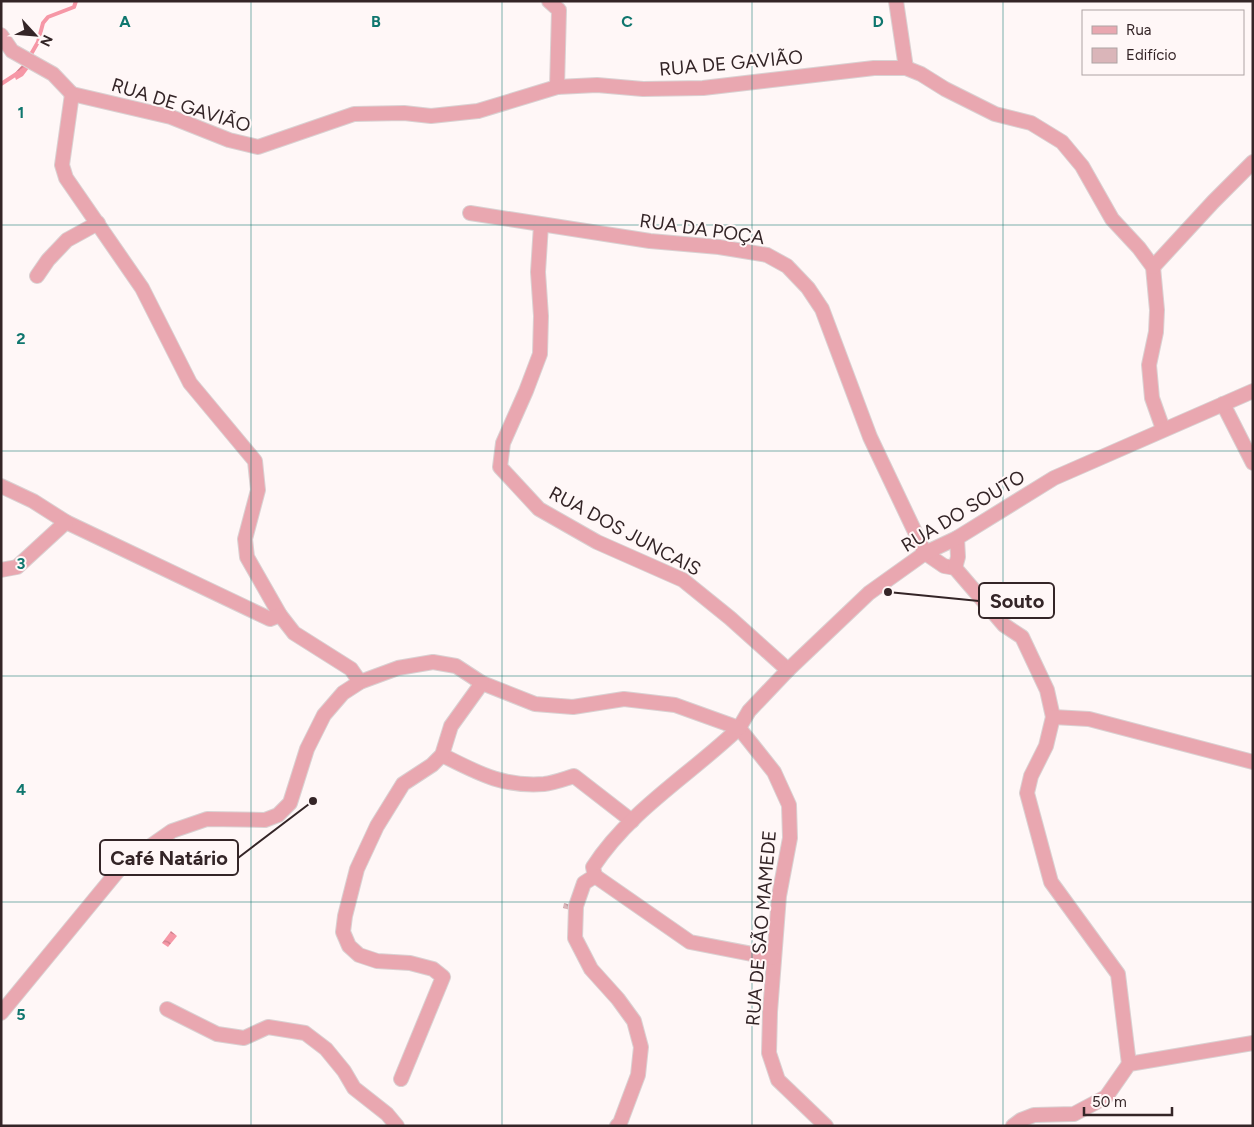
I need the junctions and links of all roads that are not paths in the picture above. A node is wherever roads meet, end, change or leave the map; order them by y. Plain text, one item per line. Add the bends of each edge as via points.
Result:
1 (549, 1) edge
2 (896, 1) edge
3 (1, 35) edge
4 (906, 68) junction
5 (557, 87) junction
6 (72, 94) junction
7 (1253, 162) edge
8 (470, 213) dead end
9 (98, 223) junction
10 (541, 225) junction
11 (1153, 267) junction
12 (37, 276) dead end
13 (1253, 392) edge
14 (1223, 404) junction
15 (1163, 429) junction
16 (1253, 463) edge
17 (1, 486) edge
18 (66, 522) junction
19 (957, 538) junction
20 (925, 553) junction
21 (954, 568) junction
22 (1, 570) edge
23 (280, 615) junction
24 (788, 670) junction
25 (360, 682) junction
26 (482, 683) junction
27 (1053, 717) junction
28 (739, 728) junction
29 (442, 755) junction
30 (1253, 762) edge
31 (632, 821) junction
32 (595, 876) junction
33 (774, 958) junction
34 (167, 1009) dead end
35 (1, 1012) edge
36 (1253, 1042) edge
37 (1128, 1064) junction
38 (402, 1079) dead end
39 (397, 1126) edge
40 (616, 1126) edge
41 (826, 1126) edge
42 (1013, 1126) edge

1 - 5 street via 559,10
2 - 4 street
3 - 6 street via 12,51 53,74
4 - 5 street, RUA DE GAVIÃO via 874,68 703,88
4 - 11 street, RUA DE GAVIÃO via 995,114 1031,123 1062,142 1082,166 1112,219
5 - 6 street, RUA DE GAVIÃO via 478,111 431,116 354,114 258,147 229,140 171,117
6 - 9 street via 62,165 66,178
7 - 11 street
8 - 10 street, RUA DA POÇA
9 - 12 street via 67,240
9 - 23 street via 142,288 190,383 255,461 258,490 245,540 247,557
10 - 20 street, RUA DA POÇA via 767,255 787,266 822,309 870,437
10 - 24 street, RUA DOS JUNCAIS via 538,272 540,354 503,443 500,467 539,509 597,542 682,580
11 - 15 street via 1157,310 1149,365 1152,398
13 - 14 street, RUA DO SOUTO
14 - 15 street, RUA DO SOUTO
14 - 16 street
15 - 19 street, RUA DO SOUTO via 1054,478
17 - 18 street
18 - 22 street via 17,567
18 - 23 street via 270,619
19 - 20 street, RUA DO SOUTO
19 - 21 street via 958,557
20 - 21 street via 944,566
20 - 24 street, RUA DO SOUTO via 869,593
21 - 27 street via 1004,625 1022,637 1047,690
23 - 25 street via 294,633 351,669
24 - 28 street, RUA DO SOUTO via 748,711
25 - 26 street via 398,668 433,662 456,666
25 - 35 street via 343,693 324,715 307,749 290,803 278,815 265,820 207,819 172,831 122,866
26 - 28 street via 535,704 573,707 624,699 675,705
26 - 29 street via 451,726
27 - 30 street via 1089,719
27 - 37 street via 1046,746 1031,776 1027,793 1051,882 1118,974
28 - 31 street, RUA DO SOUTO
28 - 33 street, RUA DE SÃO MAMEDE via 774,772 789,805 790,838 779,896
29 - 31 street via 489,778 518,784 546,784 574,776
29 - 38 street via 403,784 377,826 357,870 343,932 349,946 360,955 378,961 410,963 433,969 443,977
31 - 32 street, RUA DO SOUTO via 601,856 594,867
32 - 33 street via 690,942
32 - 40 street, RUA DO SOUTO via 584,883 576,906 575,938 591,969 634,1021 641,1047 638,1075
33 - 41 street, RUA DE SÃO MAMEDE via 769,1053 778,1080
34 - 39 street via 217,1034 244,1038 268,1027 304,1033 326,1049 354,1088
36 - 37 street
37 - 42 street via 1106,1097 1074,1114 1034,1115

